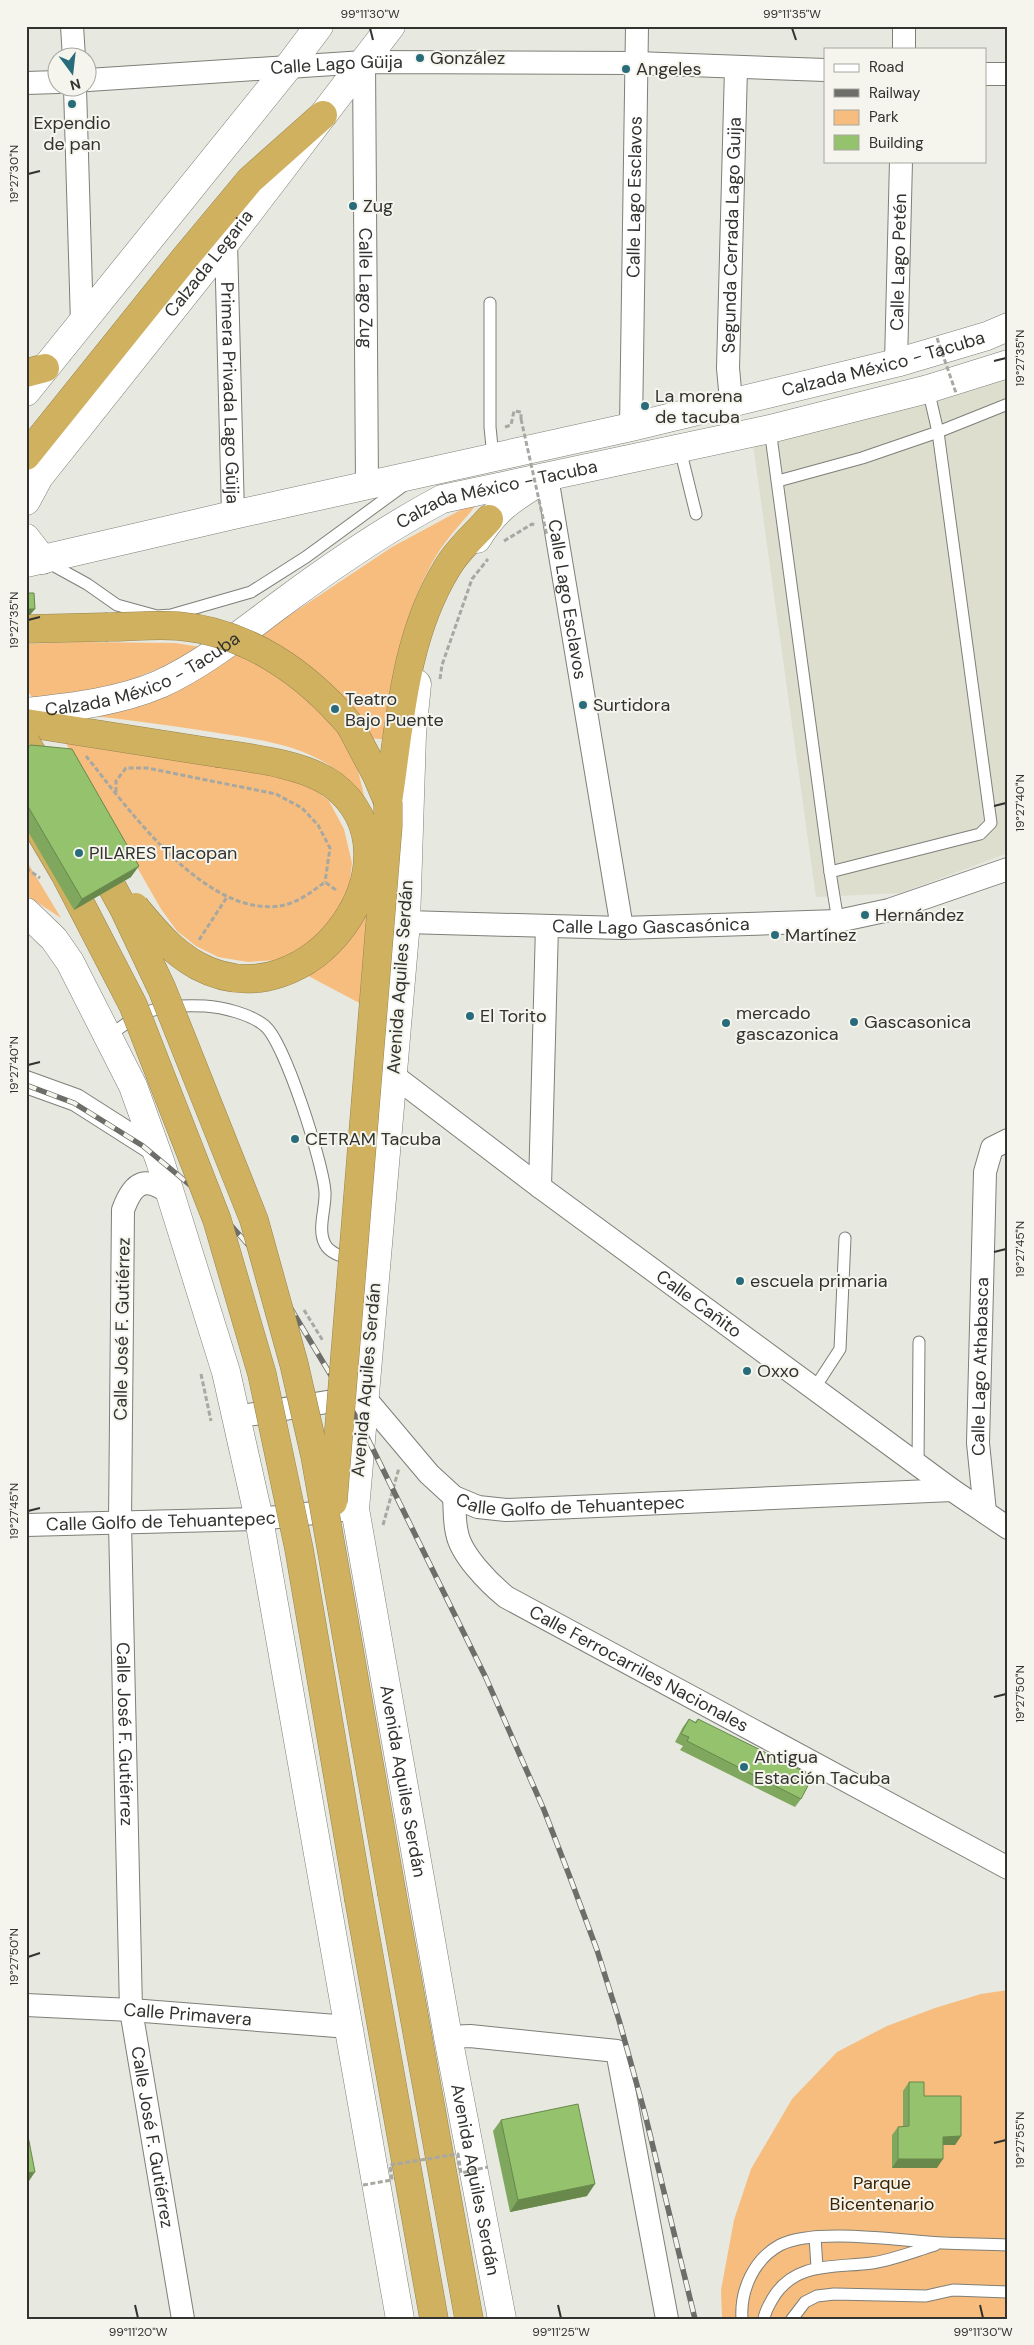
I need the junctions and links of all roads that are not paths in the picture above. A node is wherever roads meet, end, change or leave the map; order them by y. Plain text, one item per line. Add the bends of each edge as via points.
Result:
1 (72, 26) edge
2 (319, 26) edge
3 (391, 26) edge
4 (637, 26) edge
5 (904, 26) edge
6 (73, 48) edge
7 (904, 48) edge
8 (364, 62) junction
9 (636, 63) junction
10 (289, 66) junction
11 (736, 68) junction
12 (824, 70) edge
13 (986, 74) edge
14 (1008, 74) edge
15 (98, 79) edge
16 (48, 82) edge
17 (26, 83) edge
18 (75, 98) edge
19 (323, 115) junction
20 (901, 162) edge
21 (226, 242) junction
22 (490, 303) dead end
23 (82, 323) junction
24 (1008, 327) edge
25 (896, 363) junction
26 (1008, 364) edge
27 (36, 370) edge
28 (928, 390) junction
29 (26, 392) edge
30 (732, 401) junction
31 (1008, 404) edge
32 (631, 427) junction
33 (770, 429) junction
34 (938, 432) junction
35 (680, 449) junction
36 (493, 459) junction
37 (30, 467) edge
38 (418, 475) junction
39 (547, 477) junction
40 (778, 481) junction
41 (367, 485) junction
42 (26, 501) edge
43 (696, 514) dead end
44 (233, 515) junction
45 (489, 519) junction
46 (26, 538) edge
47 (35, 562) edge
48 (26, 629) edge
49 (26, 712) edge
50 (27, 738) edge
51 (59, 797) edge
52 (388, 802) junction
53 (26, 808) edge
54 (1008, 868) edge
55 (830, 872) junction
56 (26, 912) edge
57 (838, 921) junction
58 (406, 922) junction
59 (548, 926) junction
60 (622, 928) junction
61 (108, 1038) junction
62 (393, 1076) junction
63 (26, 1082) edge
64 (1008, 1140) edge
65 (156, 1151) junction
66 (540, 1187) junction
67 (171, 1194) junction
68 (845, 1238) dead end
69 (376, 1266) junction
70 (919, 1342) dead end
71 (814, 1389) junction
72 (365, 1398) junction
73 (236, 1417) junction
74 (918, 1465) junction
75 (952, 1490) junction
76 (454, 1497) junction
77 (355, 1509) junction
78 (985, 1512) junction
79 (259, 1519) junction
80 (120, 1523) junction
81 (26, 1525) edge
82 (1008, 1528) edge
83 (329, 1543) junction
84 (1008, 1868) edge
85 (26, 2005) edge
86 (131, 2010) junction
87 (349, 2027) junction
88 (448, 2037) junction
89 (816, 2237) junction
90 (942, 2243) junction
91 (1008, 2245) edge
92 (817, 2267) junction
93 (426, 2275) junction
94 (462, 2275) junction
95 (1008, 2292) edge
96 (183, 2319) edge
97 (400, 2319) edge
98 (422, 2319) edge
99 (434, 2319) edge
100 (469, 2319) edge
101 (487, 2319) edge
102 (502, 2319) edge
103 (667, 2319) edge
104 (742, 2319) edge
105 (764, 2319) edge
106 (792, 2319) edge

1 - 6 street
2 - 10 street
3 - 8 street, Calzada Legaria
4 - 9 street, Calle Lago Esclavos
5 - 7 street
8 - 9 street, Calle Lago Güija
8 - 10 street, Calle Lago Güija
8 - 19 street, Calzada Legaria
8 - 41 street, Calle Lago Zug
9 - 11 street, Calle Lago Güija
9 - 32 street, Calle Lago Esclavos
10 - 15 street, Calle Lago Güija
10 - 23 street
11 - 12 street, Calle Lago Güija
11 - 30 street, Segunda Cerrada Lago Guija via 728,368
13 - 14 street
16 - 17 street
18 - 23 street
19 - 21 street, Calzada Legaria
19 - 37 highway via 250,180 185,258
20 - 25 street, Calle Lago Petén
21 - 37 street, Calzada Legaria
21 - 44 street, Primera Privada Lago Güija
22 - 36 lane
23 - 27 street
24 - 25 street, Calzada México - Tacuba
25 - 30 street, Calzada México - Tacuba
26 - 28 street, Calzada México - Tacuba
27 - 29 street
28 - 33 street, Calzada México - Tacuba
28 - 34 lane
30 - 32 street, Calzada México - Tacuba
31 - 34 lane
32 - 36 street, Calzada México - Tacuba
33 - 35 street, Calzada México - Tacuba
33 - 40 lane
34 - 40 lane via 862,458
34 - 55 lane via 991,823 980,834
35 - 39 street, Calzada México - Tacuba
35 - 43 lane
36 - 38 street, Calzada México - Tacuba
37 - 42 street, Calzada Legaria
38 - 41 street, Calzada México - Tacuba
38 - 47 lane via 306,557 251,592 171,615 157,616 117,605 87,584
39 - 45 street, Avenida Aquiles Serdán via 507,502
39 - 49 street, Calzada México - Tacuba via 442,499 393,525 206,660 158,684 99,703
39 - 60 street, Calle Lago Esclavos
40 - 55 lane
41 - 44 street, Calzada México - Tacuba
44 - 47 street, Calzada México - Tacuba
45 - 52 highway via 447,567 421,623 409,667
45 - 58 street, Avenida Aquiles Serdán via 439,603 417,684 412,734
46 - 47 street
48 - 52 highway, bridge via 179,626 220,634 262,651 305,678 350,724
50 - 51 highway, bridge
50 - 83 highway, Avenida Aquiles Serdán, bridge via 63,729 270,763 323,778 342,792 358,815 366,841 366,872 348,920 325,948 299,966 272,976 240,978 212,972 189,960 164,942 88,845 124,909 162,989 254,1220 299,1382
52 - 83 highway, bridge
53 - 93 highway, bridge via 65,874 133,1005 217,1220 262,1374 299,1549
54 - 57 street, Calle Lago Gascasónica via 889,910
55 - 57 lane
56 - 61 street via 54,939 70,962
57 - 60 street, Calle Lago Gascasónica
58 - 59 street, Calle Lago Gascasónica
58 - 62 street, Avenida Aquiles Serdán
59 - 60 street, Calle Lago Gascasónica
59 - 66 street
61 - 65 street via 133,1086
61 - 69 lane via 139,1014 182,1005 209,1006 254,1018 265,1026 284,1055 321,1169 325,1193 324,1243 345,1258
62 - 66 street, Calle Cañito
62 - 69 street, Avenida Aquiles Serdán
63 - 65 street via 76,1100
64 - 78 street, Calle Lago Athabasca via 992,1148 985,1172 978,1443
65 - 67 street
66 - 71 street, Calle Cañito
67 - 73 street via 226,1372
67 - 80 street, Calle José F. Gutiérrez via 156,1183 148,1182 137,1187 128,1197 123,1210
68 - 71 lane via 840,1349
69 - 72 street, Avenida Aquiles Serdán
70 - 74 lane
71 - 74 street, Calle Cañito
72 - 73 street
72 - 76 street, Calle Golfo de Tehuantepec
72 - 77 street, Avenida Aquiles Serdán
73 - 79 street
74 - 75 street, Calle Cañito
75 - 76 street, Calle Golfo de Tehuantepec via 506,1510 478,1507
75 - 78 street, Calle Cañito
76 - 84 street, Calle Ferrocarriles Nacionales via 457,1534 487,1581 506,1597
77 - 79 street, Calle Golfo de Tehuantepec
77 - 88 street, Avenida Aquiles Serdán
78 - 82 street, Calle Cañito
79 - 80 street, Calle Golfo de Tehuantepec
79 - 87 street
80 - 81 street, Calle Golfo de Tehuantepec
80 - 86 street, Calle José F. Gutiérrez
83 - 94 highway, Avenida Aquiles Serdán, bridge
85 - 86 street, Calle Primavera
86 - 87 street, Calle Primavera
86 - 96 street, Calle José F. Gutiérrez
87 - 97 street
88 - 102 street, Avenida Aquiles Serdán
88 - 103 street via 470,2036 616,2051
89 - 90 lane
89 - 92 lane
89 - 104 lane via 781,2244 760,2259 749,2277
90 - 91 lane
90 - 92 lane via 874,2262
92 - 105 lane via 789,2278 777,2291 764,2313
93 - 98 highway
93 - 99 highway
94 - 100 highway, Avenida Aquiles Serdán
94 - 101 highway
95 - 106 lane via 954,2290 926,2296 817,2296 805,2302

